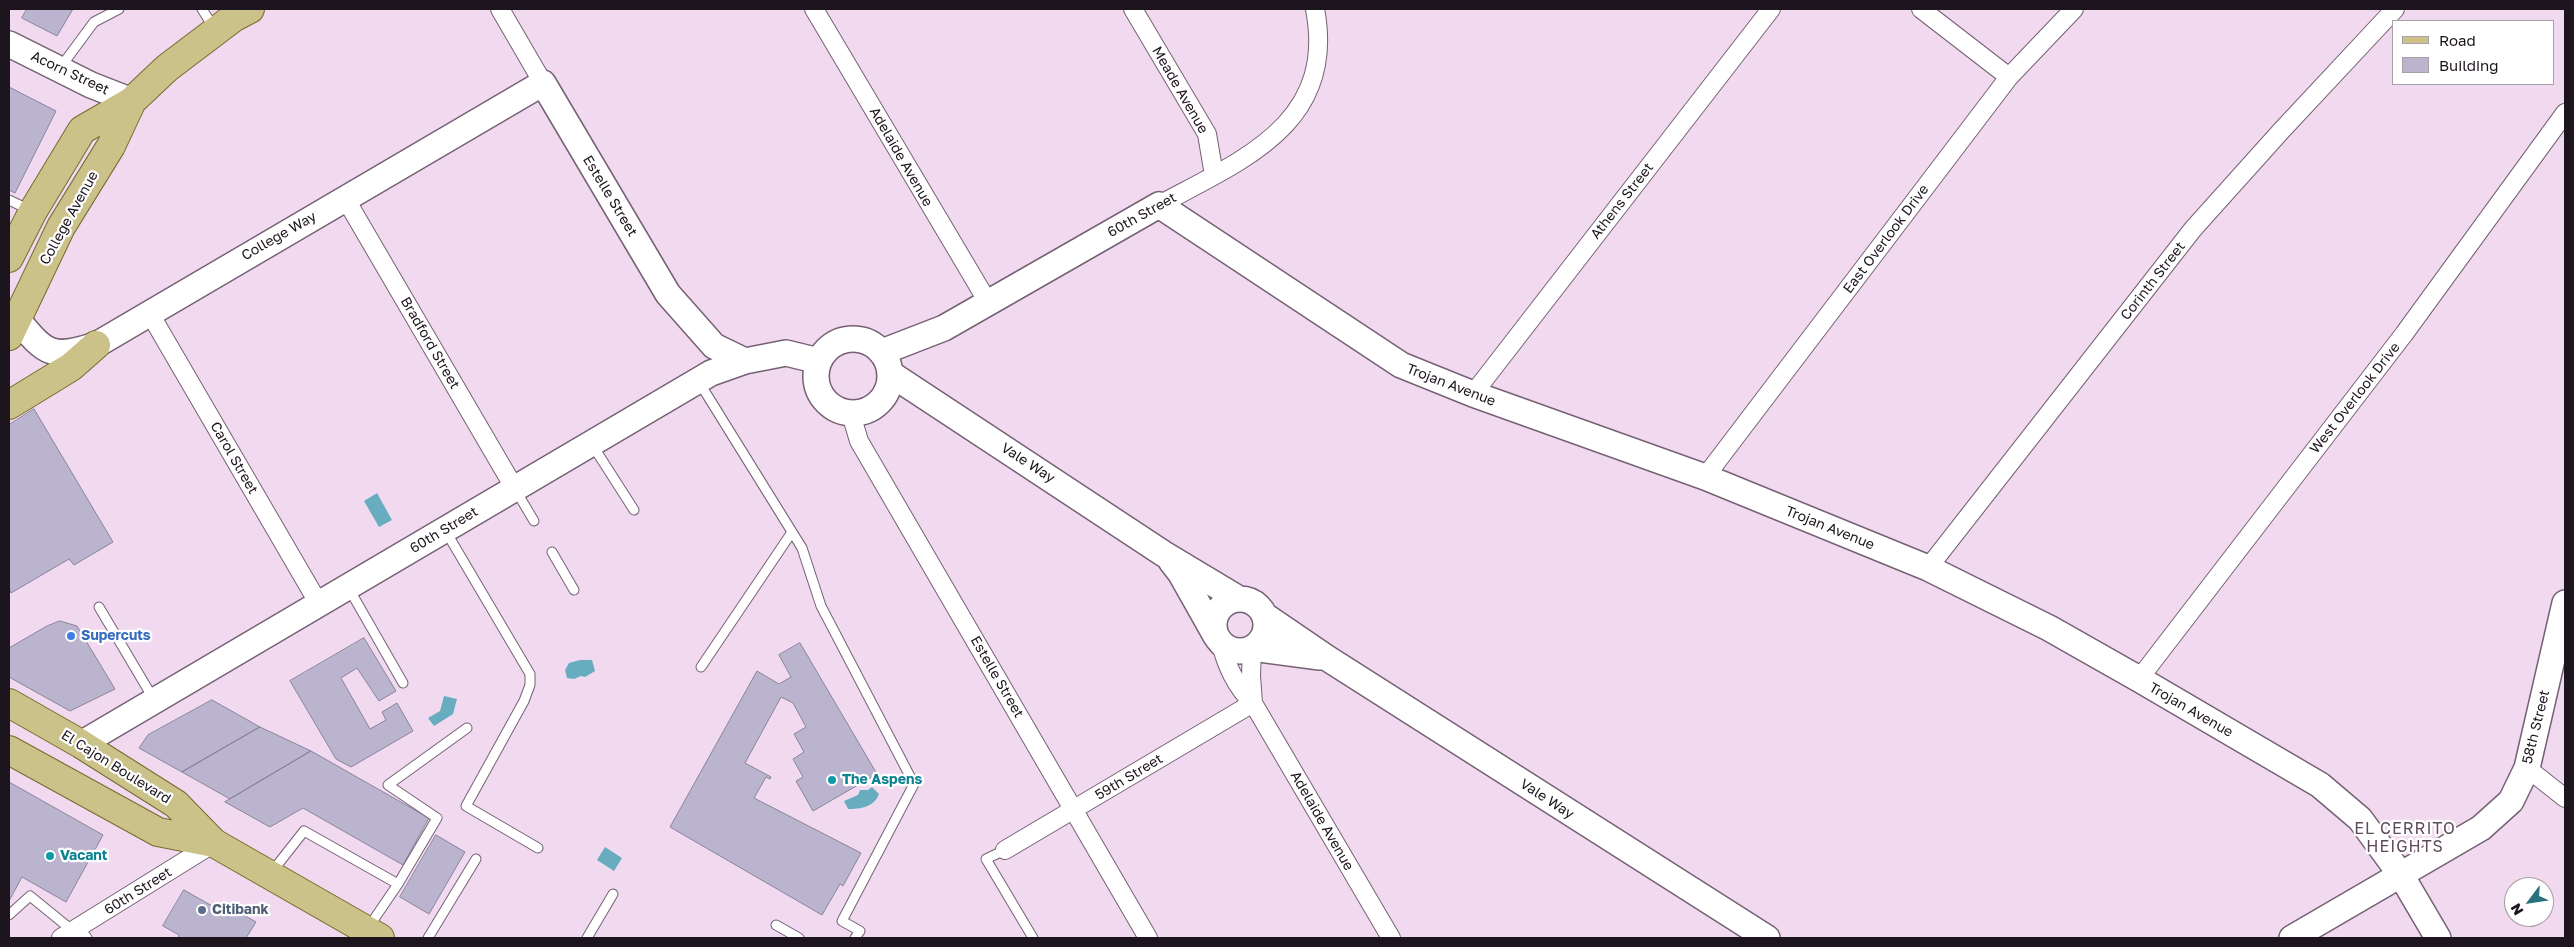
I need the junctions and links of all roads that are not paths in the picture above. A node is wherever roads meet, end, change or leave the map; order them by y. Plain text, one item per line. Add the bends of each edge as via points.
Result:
1 (118, 9) edge
2 (250, 9) edge
3 (500, 9) edge
4 (814, 9) edge
5 (1133, 9) edge
6 (1315, 9) edge
7 (1772, 9) edge
8 (1921, 9) edge
9 (2074, 9) edge
10 (2396, 9) edge
11 (209, 20) edge
12 (9, 44) edge
13 (60, 68) junction
14 (2009, 77) junction
15 (543, 82) junction
16 (132, 101) junction
17 (2565, 113) edge
18 (1214, 175) junction
19 (345, 198) junction
20 (21, 205) edge
21 (1159, 205) junction
22 (9, 258) edge
23 (989, 304) junction
24 (149, 312) junction
25 (13, 328) edge
26 (96, 345) junction
27 (745, 361) junction
28 (819, 361) junction
29 (887, 363) junction
30 (698, 380) junction
31 (1473, 394) junction
32 (9, 405) edge
33 (851, 414) junction
34 (592, 443) junction
35 (1705, 477) junction
36 (515, 489) junction
37 (634, 510) dead end
38 (534, 521) dead end
39 (445, 530) junction
40 (792, 532) junction
41 (552, 552) dead end
42 (1164, 554) junction
43 (1928, 568) junction
44 (348, 587) junction
45 (574, 590) dead end
46 (1239, 599) junction
47 (319, 604) junction
48 (2565, 604) edge
49 (99, 607) dead end
50 (1264, 615) junction
51 (1219, 639) junction
52 (1252, 648) junction
53 (1327, 658) junction
54 (701, 667) dead end
55 (2139, 678) junction
56 (403, 683) dead end
57 (155, 701) junction
58 (1253, 703) junction
59 (9, 704) edge
60 (467, 728) dead end
61 (81, 744) junction
62 (9, 750) edge
63 (2527, 768) junction
64 (2565, 798) edge
65 (1074, 810) junction
66 (214, 843) junction
67 (538, 848) dead end
68 (1005, 850) joint
69 (476, 859) dead end
70 (270, 875) junction
71 (2401, 876) junction
72 (398, 884) junction
73 (613, 894) dead end
74 (9, 915) edge
75 (776, 925) dead end
76 (75, 934) edge
77 (373, 934) edge
78 (1764, 937) edge
79 (428, 938) edge
80 (587, 938) edge
81 (799, 938) edge
82 (855, 938) edge
83 (1033, 938) edge
84 (1148, 938) edge
85 (1391, 938) edge
86 (2292, 938) edge
87 (2438, 938) edge

1 - 13 lane via 94,22
2 - 11 main road, College Avenue
3 - 15 street, Estelle Street
4 - 23 street, Adelaide Avenue
5 - 18 street, Meade Avenue via 1207,134
6 - 18 street, 60th Street via 1318,28 1316,66 1303,102 1268,142
7 - 31 street, Athens Street
8 - 14 street
9 - 14 street, East Overlook Drive
10 - 43 street, Corinth Street via 2281,130 2193,230
11 - 16 main road, College Avenue via 167,68
12 - 13 street, Acorn Street
13 - 16 street, Acorn Street via 91,85
14 - 35 street, East Overlook Drive
15 - 19 street, College Way
15 - 27 street, Estelle Street via 668,294 714,346
16 - 20 main road, College Avenue via 82,130
16 - 25 main road, College Avenue via 111,146 61,227
17 - 55 street, West Overlook Drive via 2404,334
18 - 21 street, 60th Street
19 - 24 street, College Way
19 - 36 street, Bradford Street
20 - 22 main road, College Avenue
21 - 23 street, 60th Street
21 - 31 street, Trojan Avenue via 1400,365
23 - 29 street, 60th Street via 927,336
24 - 26 street, College Way
24 - 47 street, Carol Street
25 - 26 street, College Way via 44,348 67,354
26 - 32 main road via 71,367
27 - 28 street, 60th Street via 786,353
27 - 30 street, 60th Street
28 - 29 street via 830,346 848,339 867,341
28 - 33 street via 816,379 821,396 834,408
29 - 33 street via 886,394 872,409
29 - 42 street, Vale Way
30 - 34 street, 60th Street
30 - 40 lane
31 - 35 street, Trojan Avenue
33 - 65 street, Estelle Street via 859,441
34 - 36 street, 60th Street
34 - 37 lane
35 - 43 street, Trojan Avenue
36 - 38 lane
36 - 39 street, 60th Street
39 - 44 street, 60th Street
39 - 67 lane via 530,674 524,701 466,806
40 - 54 lane
40 - 82 lane via 802,548 821,606 914,784 842,921 860,931
41 - 45 lane
42 - 46 street, Vale Way
42 - 51 street, Vale Way via 1181,574
43 - 55 street, Trojan Avenue via 2049,628
44 - 47 street, 60th Street
44 - 56 lane
46 - 50 street, Vale Way via 1254,603
46 - 51 street via 1230,600 1218,611 1214,627
47 - 57 street, 60th Street
48 - 63 street, 58th Street
49 - 57 lane
50 - 52 street via 1266,630
50 - 53 street, Vale Way
51 - 52 street, Vale Way via 1236,650
51 - 58 street, Adelaide Avenue via 1224,658 1245,696
52 - 53 street, Vale Way
52 - 58 street, Adelaide Avenue
53 - 78 street, Vale Way
55 - 71 street, Trojan Avenue via 2320,785 2360,820
57 - 61 street, 60th Street
58 - 65 street, 59th Street
58 - 85 street, Adelaide Avenue
59 - 61 main road, El Cajon Boulevard
60 - 72 lane via 388,785 437,818
61 - 66 main road, El Cajon Boulevard via 176,804
62 - 66 main road, El Cajon Boulevard via 158,832
63 - 64 street
63 - 71 street, 58th Street via 2511,801 2481,828
65 - 68 street, 59th Street
65 - 84 street, Estelle Street
66 - 70 main road, El Cajon Boulevard
66 - 76 street, 60th Street
68 - 83 lane via 986,859
69 - 79 lane
70 - 72 lane via 304,831
70 - 77 main road, El Cajon Boulevard
71 - 86 street, 58th Street
71 - 87 street, Trojan Avenue
72 - 77 lane
73 - 80 lane
74 - 76 lane via 30,896
75 - 81 lane

